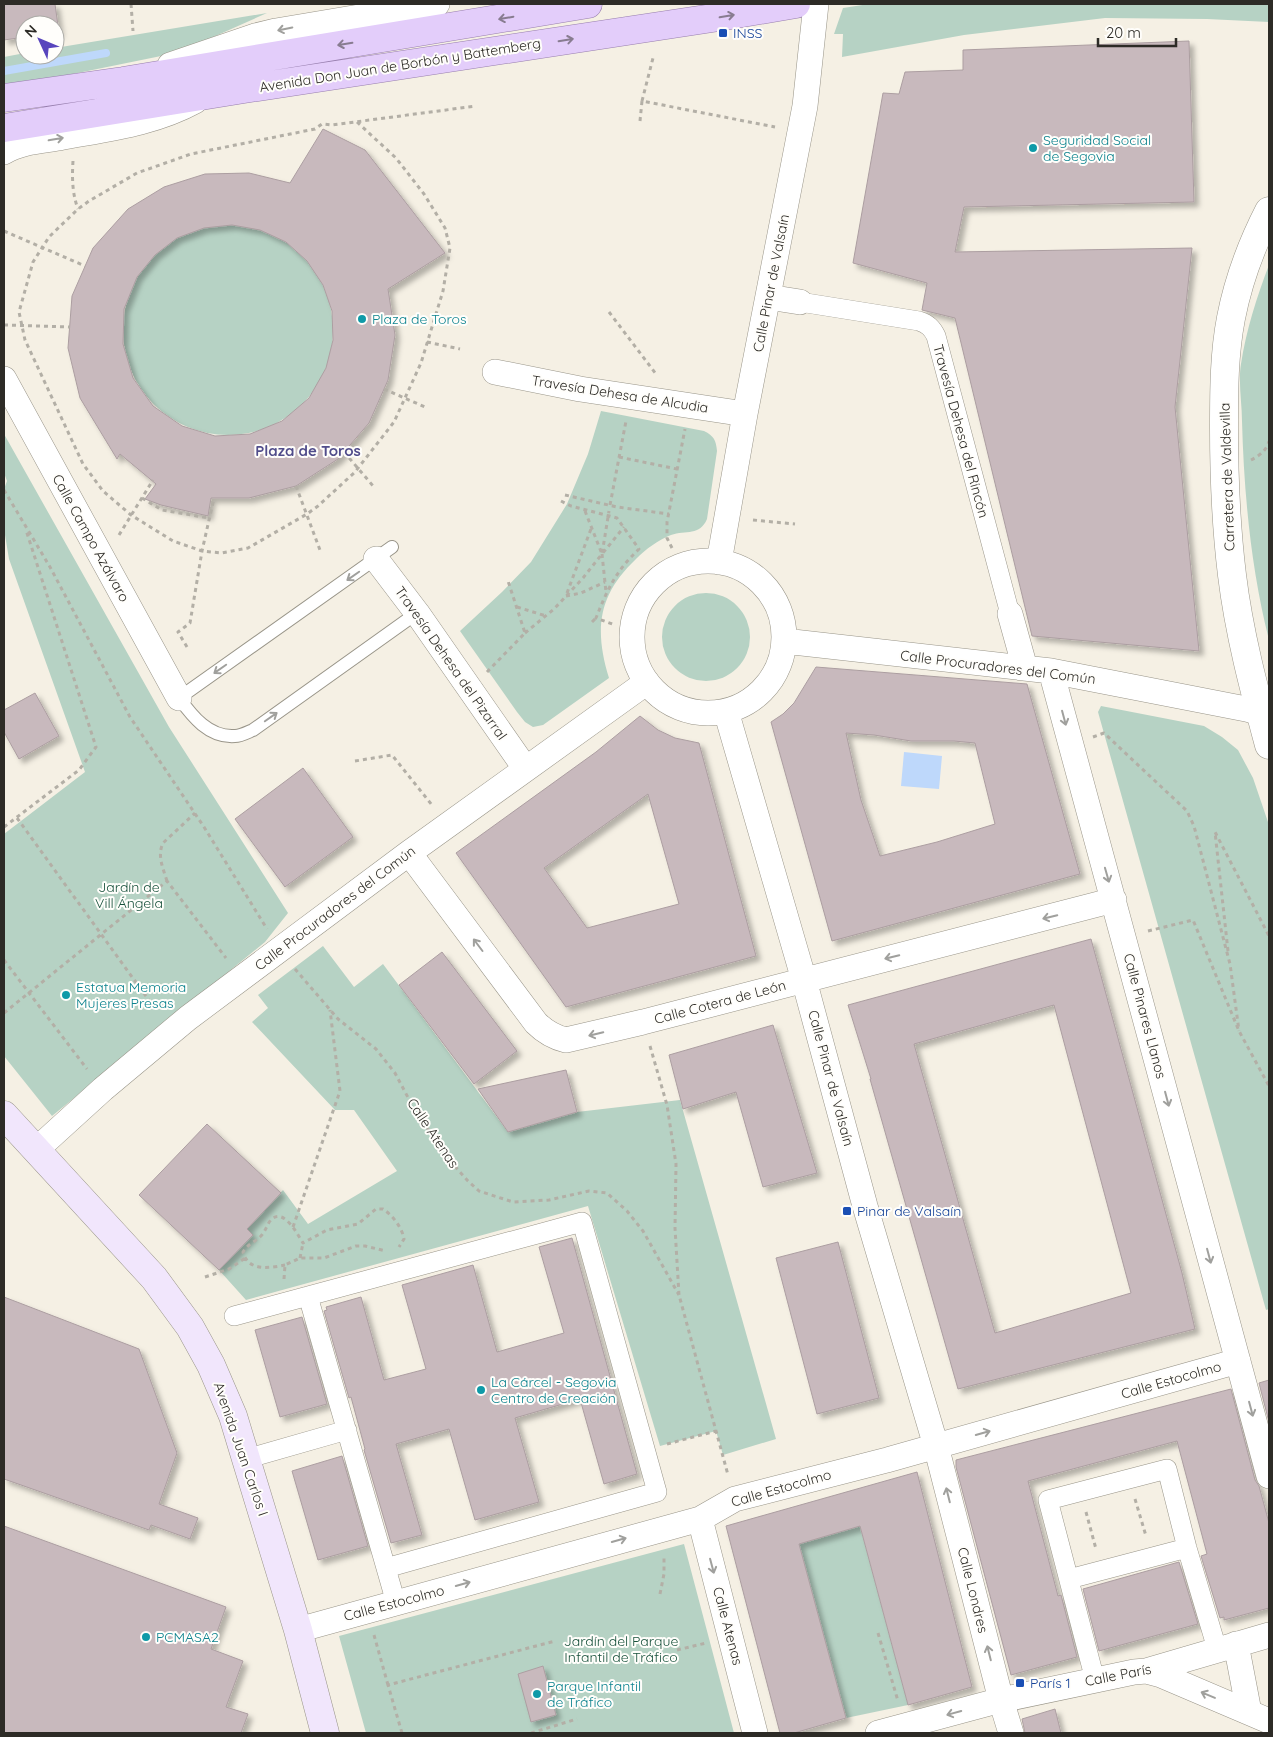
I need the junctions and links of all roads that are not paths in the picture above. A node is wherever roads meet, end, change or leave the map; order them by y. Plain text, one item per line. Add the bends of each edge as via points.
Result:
1 (437, 4) edge
2 (588, 4) edge
3 (796, 4) edge
4 (816, 4) edge
5 (404, 7) edge
6 (123, 81) junction
7 (4, 98) edge
8 (5, 145) edge
9 (1269, 211) edge
10 (768, 297) junction
11 (800, 302) joint
12 (494, 372) dead end
13 (4, 379) edge
14 (745, 414) junction
15 (384, 553) joint
16 (720, 562) junction
17 (417, 613) junction
18 (1010, 614) joint
19 (784, 641) junction
20 (1025, 668) junction
21 (1051, 671) junction
22 (647, 682) junction
23 (179, 698) junction
24 (726, 711) junction
25 (1265, 713) edge
26 (1269, 745) edge
27 (525, 768) junction
28 (409, 853) junction
29 (1114, 900) junction
30 (804, 980) junction
31 (4, 1115) edge
32 (36, 1150) junction
33 (308, 1296) junction
34 (234, 1316) dead end
35 (1238, 1362) junction
36 (347, 1430) junction
37 (936, 1446) junction
38 (246, 1459) junction
39 (1269, 1476) edge
40 (700, 1519) junction
41 (1187, 1548) junction
42 (386, 1568) junction
43 (1069, 1579) junction
44 (396, 1603) junction
45 (298, 1630) junction
46 (1269, 1635) edge
47 (1227, 1647) junction
48 (1146, 1671) junction
49 (1095, 1680) junction
50 (1001, 1700) junction
51 (1263, 1718) edge
52 (325, 1733) edge
53 (755, 1733) edge
54 (878, 1733) edge
55 (1011, 1733) edge
56 (1265, 1733) edge

1 - 5 street, Avenida Don Juan de Borbón y Battemberg
2 -> 6 main road, Avenida Don Juan de Borbón y Battemberg
8 -> 3 main road, Avenida Don Juan de Borbón y Battemberg via 206,95
4 - 10 street, Calle Pinar de Valsaín via 805,106
5 -> 6 street, Avenida Don Juan de Borbón y Battemberg via 255,36
6 - 7 main road, Avenida Don Juan de Borbón y Battemberg
9 - 25 street, Carretera de Valdevilla via 1258,234 1231,317 1224,396 1224,472 1232,576 1241,631
10 - 11 street, Travesía Dehesa del Rincón
10 - 14 street, Calle Pinar de Valsaín
11 - 18 street, Travesía Dehesa del Rincón via 919,321 933,330
12 - 14 street, Travesía Dehesa de Alcudia
13 - 23 street, Calle Campo Azálvaro
14 - 16 street, Calle Pinar de Valsaín
15 - 17 street, Travesía Dehesa del Pizarral
15 -> 23 lane
16 - 19 street via 749,573 767,589 779,610
16 - 22 street via 680,566 649,590 633,626 637,664
23 -> 17 lane, Calle Campo Azálvaro via 207,729 235,736 253,730
17 - 27 street, Travesía Dehesa del Pizarral
18 - 20 street, Travesía Dehesa del Rincón
19 - 20 street, Calle Procuradores del Común
19 - 24 street via 772,678 744,704
20 - 21 street, Calle Procuradores del Común
21 - 25 street, Calle Procuradores del Común
21 -> 29 street, Calle Pinares Llanos
22 - 24 street via 674,705 708,713
22 - 27 street, Calle Procuradores del Común
24 - 30 street, Calle Pinar de Valsaín
25 - 26 street, Carretera de Valdevilla
27 - 28 street, Calle Procuradores del Común
30 -> 28 street, Calle Cotera de León via 566,1040 555,1038 544,1030
28 - 32 street, Calle Procuradores del Común via 171,1031
29 -> 30 street, Calle Cotera de León
29 -> 35 street, Calle Pinares Llanos
30 - 37 street, Calle Pinar de Valsaín via 865,1206
31 - 32 main road, Avenida Juan Carlos I
32 - 38 main road, Avenida Juan Carlos I via 154,1278 190,1327 223,1392
33 - 34 street
33 - 36 street
33 - 42 street via 582,1222 657,1492
37 -> 35 street, Calle Estocolmo
35 -> 39 street, Calle Pinares Llanos
36 - 38 street
36 - 42 street
37 - 40 street, Calle Estocolmo via 735,1499
50 -> 37 street, Calle Londres
38 - 45 main road, Avenida Juan Carlos I
44 -> 40 street, Calle Estocolmo
40 -> 53 street, Calle Atenas
41 - 43 street
41 - 43 street via 1166,1469 1048,1500
41 - 47 street
42 - 44 street
43 - 49 street
44 - 45 street, Calle Estocolmo
45 - 52 main road, Avenida Juan Carlos I
46 - 47 street, Calle París
47 - 48 street, Calle París
47 - 51 street
48 - 49 street, Calle París
51 -> 48 street
49 - 50 street, Calle París
50 -> 54 street, Calle París
50 - 55 street, Calle Londres
51 - 56 street

